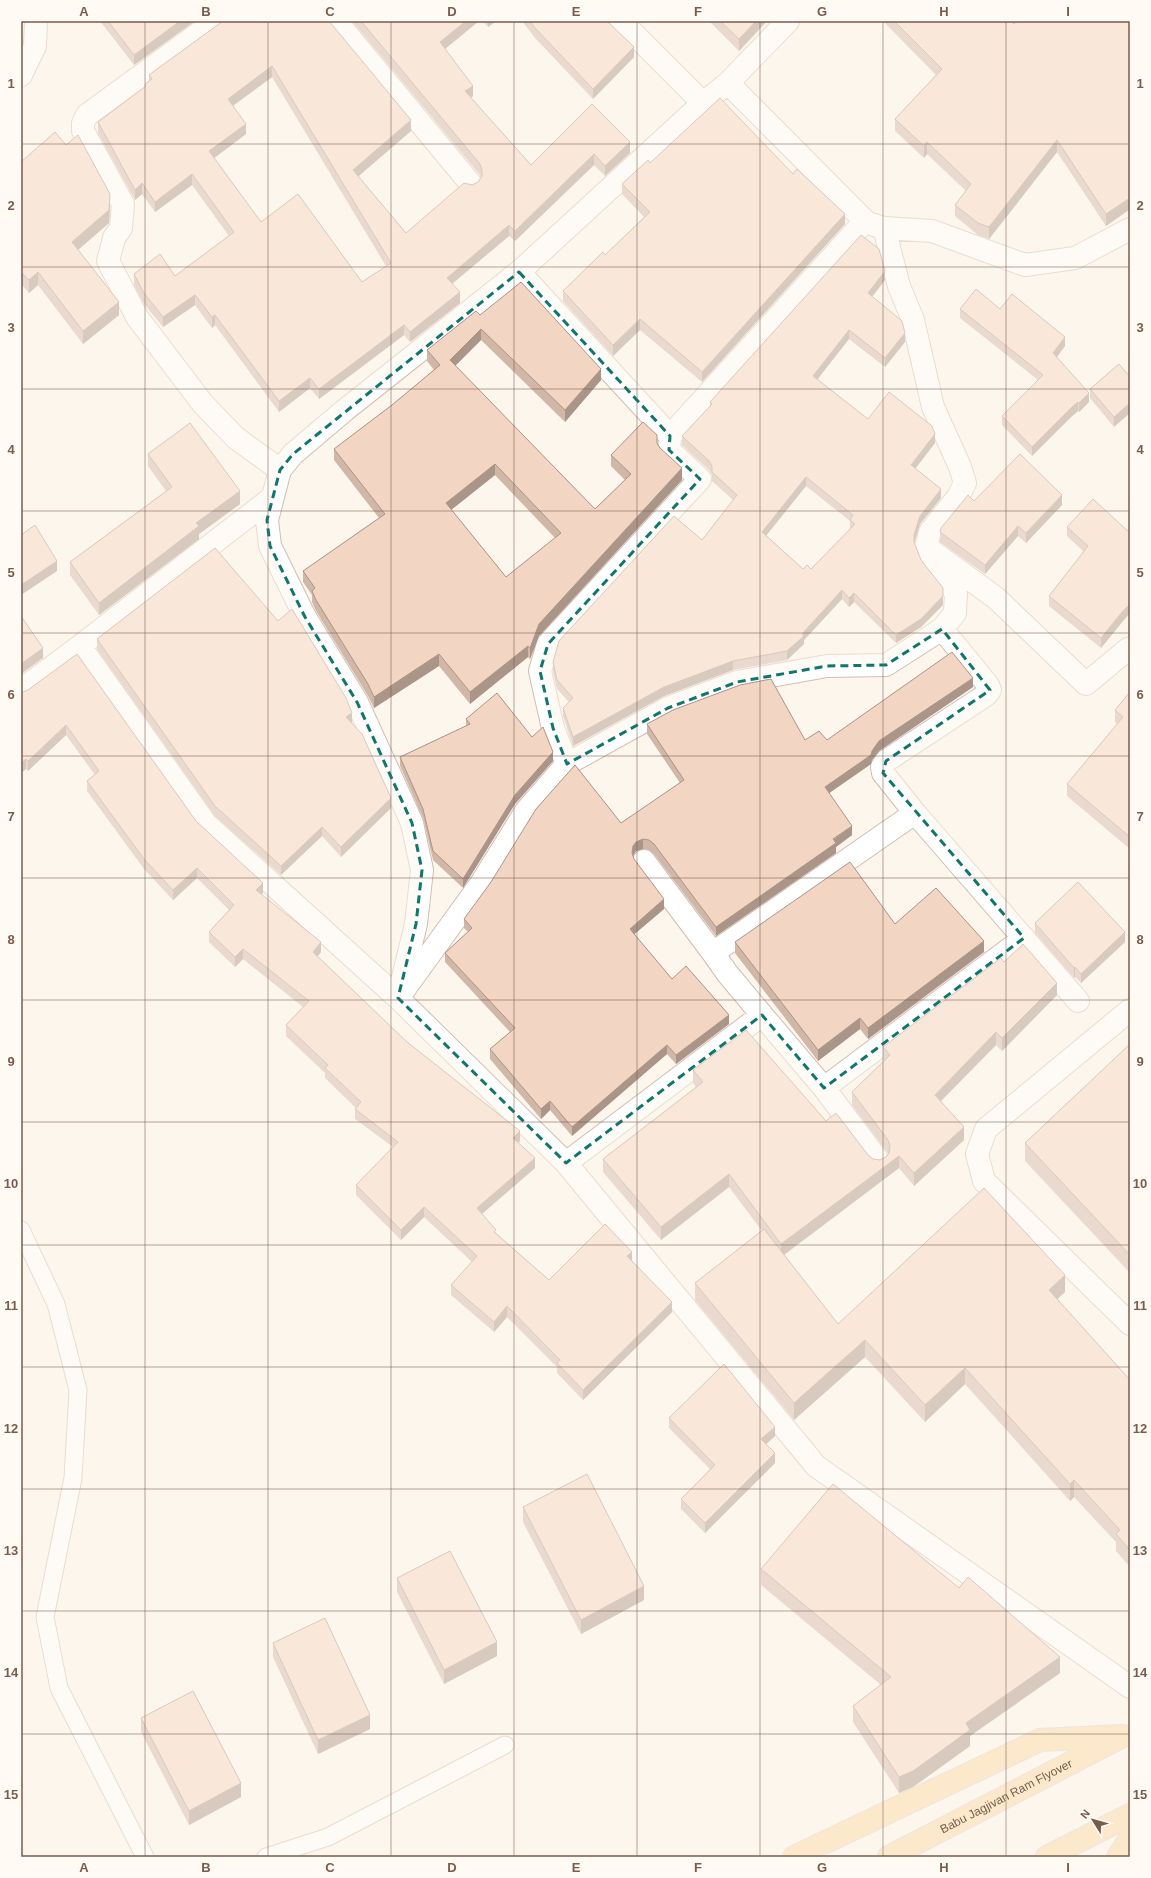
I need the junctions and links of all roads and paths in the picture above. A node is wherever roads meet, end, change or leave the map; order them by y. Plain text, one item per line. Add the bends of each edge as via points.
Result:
1 (36, 21) edge
2 (216, 21) edge
3 (336, 21) edge
4 (621, 21) edge
5 (788, 21) edge
6 (21, 75) edge
7 (728, 83) junction
8 (703, 103) junction
9 (470, 183) edge
10 (875, 224) junction
11 (1130, 229) edge
12 (519, 272) junction
13 (670, 436) junction
14 (280, 470) junction
15 (273, 497) junction
16 (926, 547) junction
17 (942, 629) junction
18 (80, 646) junction
19 (1130, 650) edge
20 (21, 690) edge
21 (567, 764) junction
22 (915, 813) junction
23 (644, 861) dead end
24 (1024, 938) junction
25 (713, 953) junction
26 (398, 998) junction
27 (1078, 1000) dead end
28 (1130, 1010) edge
29 (762, 1015) junction
30 (824, 1088) junction
31 (878, 1160) edge
32 (566, 1163) junction
33 (21, 1230) edge
34 (1130, 1324) edge
35 (1130, 1688) edge
36 (1126, 1734) edge
37 (506, 1745) dead end
38 (1130, 1815) edge
39 (1130, 1839) edge
40 (145, 1857) edge
41 (266, 1857) edge
42 (794, 1857) edge
43 (889, 1857) edge
44 (1047, 1857) edge
45 (1118, 1857) edge

1 - 6 street via 35,46
2 - 14 street via 87,115 83,131 123,204 121,228 114,238 108,260 136,317 203,404 236,438
3 - 9 street
4 - 8 street
5 - 7 street
7 - 8 street
7 - 10 street
8 - 12 street
10 - 11 street via 932,231 1025,265 1075,258
10 - 13 street
10 - 16 street via 912,320 933,407 965,483 958,497 930,532
12 - 13 street
12 - 14 street via 345,410 293,454
13 - 21 street via 669,450 700,479 548,644 540,671 553,728
14 - 15 street
15 - 18 street
15 - 26 street via 267,520 270,546 305,617 357,702 412,823 422,870 416,924
16 - 17 street via 931,561 956,593 955,613
16 - 19 street via 996,598 1086,684 1128,649
17 - 21 street via 886,665 827,666 737,682 668,708
17 - 22 street via 990,690 886,761 882,767 883,773
18 - 20 street
18 - 26 street via 206,824
21 - 26 street via 526,811 480,885
22 - 24 street
22 - 25 street
23 - 25 street
24 - 27 street
24 - 30 street
25 - 29 street
26 - 32 street
28 - 34 street via 986,1129 977,1154 984,1181
29 - 30 street
29 - 32 street
30 - 31 street
32 - 35 street via 816,1466
33 - 40 lane via 56,1304 78,1390 73,1478 45,1617 50,1645 59,1688
36 - 42 main road via 1040,1740
36 - 43 main road, Babu Jagjivan Ram Flyover
37 - 41 lane via 328,1837
38 - 44 main road
39 - 45 main road

